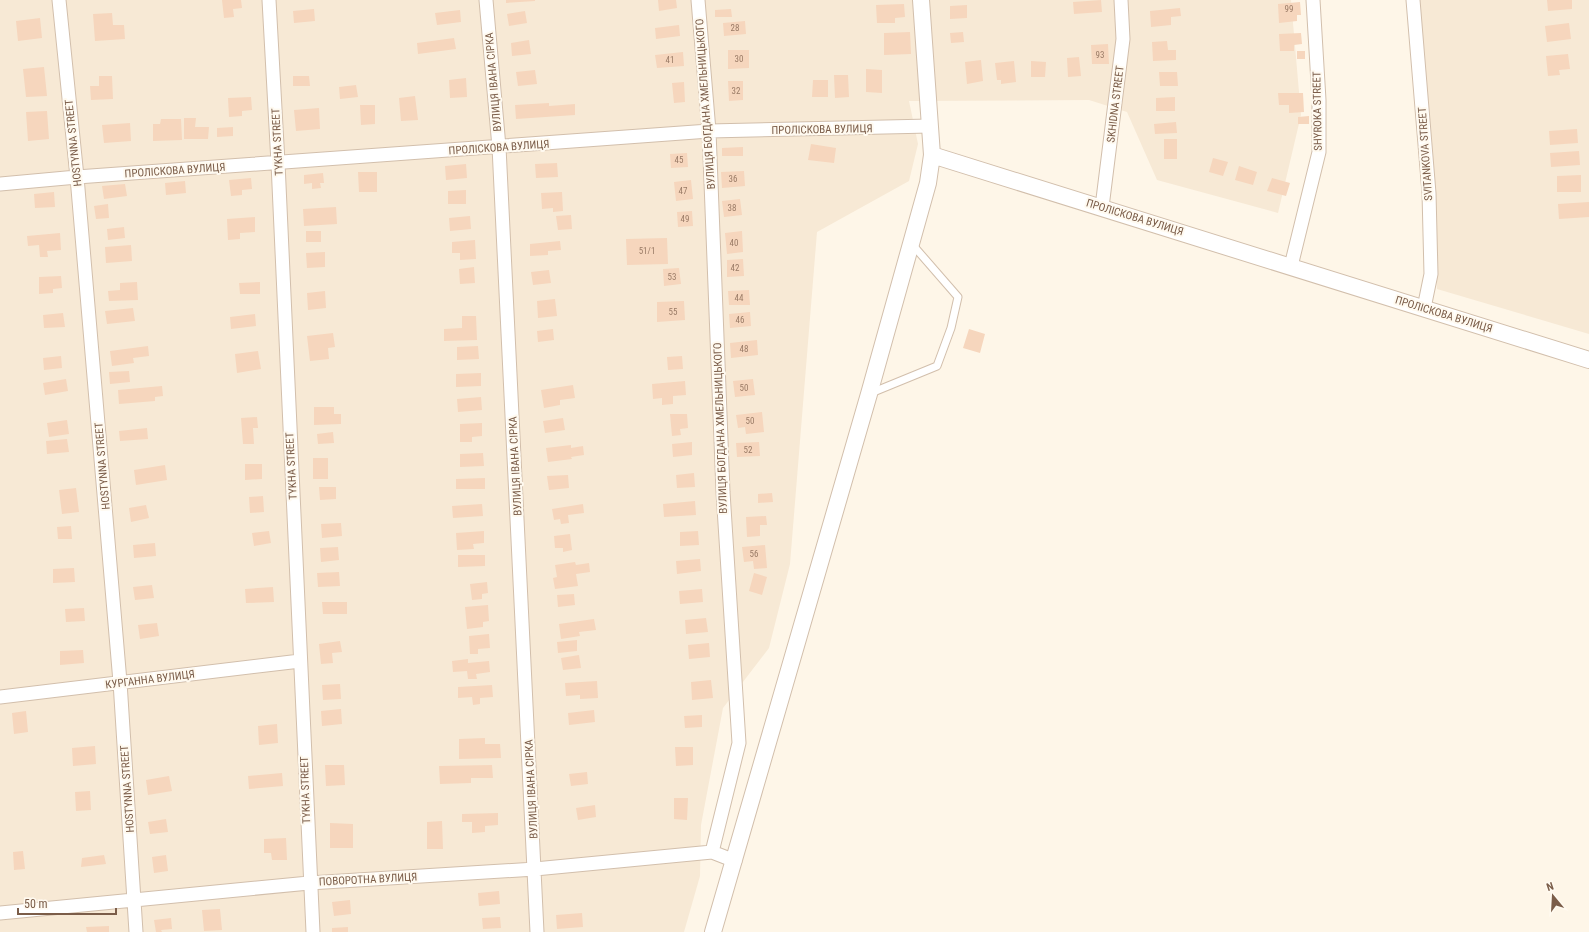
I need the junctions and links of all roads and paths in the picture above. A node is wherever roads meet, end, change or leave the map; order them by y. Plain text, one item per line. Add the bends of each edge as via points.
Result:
1 (59, 0) edge
2 (269, 0) edge
3 (486, 0) edge
4 (698, 0) edge
5 (921, 0) edge
6 (1121, 0) edge
7 (1313, 0) edge
8 (1413, 0) edge
9 (930, 126) junction
10 (709, 131) junction
11 (499, 147) junction
12 (932, 154) junction
13 (278, 163) junction
14 (77, 177) junction
15 (0, 184) edge
16 (1102, 207) junction
17 (912, 244) junction
18 (1291, 266) junction
19 (1424, 308) junction
20 (1589, 360) edge
21 (869, 394) junction
22 (300, 661) junction
23 (120, 682) junction
24 (0, 697) edge
25 (712, 852) junction
26 (735, 861) junction
27 (535, 869) junction
28 (310, 883) junction
29 (134, 900) junction
30 (0, 913) edge
31 (136, 932) edge
32 (313, 932) edge
33 (537, 932) edge
34 (713, 932) edge

1 - 14 street, HOSTYNNA STREET
2 - 13 street, TYKHA STREET
3 - 11 street, ВУЛИЦЯ ІВАНА СІРКА
4 - 10 street, ВУЛИЦЯ БОГДАНА ХМЕЛЬНИЦЬКОГО
5 - 9 street
6 - 16 street, SKHIDNA STREET via 1123,39
7 - 18 street, SHYROKA STREET via 1319,100 1319,152
8 - 19 street, SVITANKOVA STREET via 1429,201 1431,274
9 - 10 street, ПРОЛІСКОВА ВУЛИЦЯ
9 - 12 street
10 - 11 street, ПРОЛІСКОВА ВУЛИЦЯ
10 - 25 street, ВУЛИЦЯ БОГДАНА ХМЕЛЬНИЦЬКОГО via 723,492 739,743
11 - 13 street, ПРОЛІСКОВА ВУЛИЦЯ
11 - 27 street, ВУЛИЦЯ ІВАНА СІРКА
12 - 16 street, ПРОЛІСКОВА ВУЛИЦЯ
12 - 17 street via 928,183
13 - 14 street, ПРОЛІСКОВА ВУЛИЦЯ
13 - 22 street, TYKHA STREET
14 - 15 street, ПРОЛІСКОВА ВУЛИЦЯ
14 - 23 street, HOSTYNNA STREET
16 - 18 street, ПРОЛІСКОВА ВУЛИЦЯ
17 - 21 street
17 - 21 lane via 958,297 951,328 937,366
18 - 19 street, ПРОЛІСКОВА ВУЛИЦЯ
19 - 20 street, ПРОЛІСКОВА ВУЛИЦЯ
21 - 26 street
22 - 23 street, КУРГАННА ВУЛИЦЯ
22 - 28 street, TYKHA STREET
23 - 24 street, КУРГАННА ВУЛИЦЯ
23 - 29 street, HOSTYNNA STREET
25 - 26 street, ПОВОРОТНА ВУЛИЦЯ
25 - 27 street, ПОВОРОТНА ВУЛИЦЯ
26 - 34 street
27 - 28 street, ПОВОРОТНА ВУЛИЦЯ
27 - 33 street, ВУЛИЦЯ ІВАНА СІРКА
28 - 29 street, ПОВОРОТНА ВУЛИЦЯ
28 - 32 street, TYKHA STREET
29 - 30 street, ПОВОРОТНА ВУЛИЦЯ
29 - 31 street, HOSTYNNA STREET

